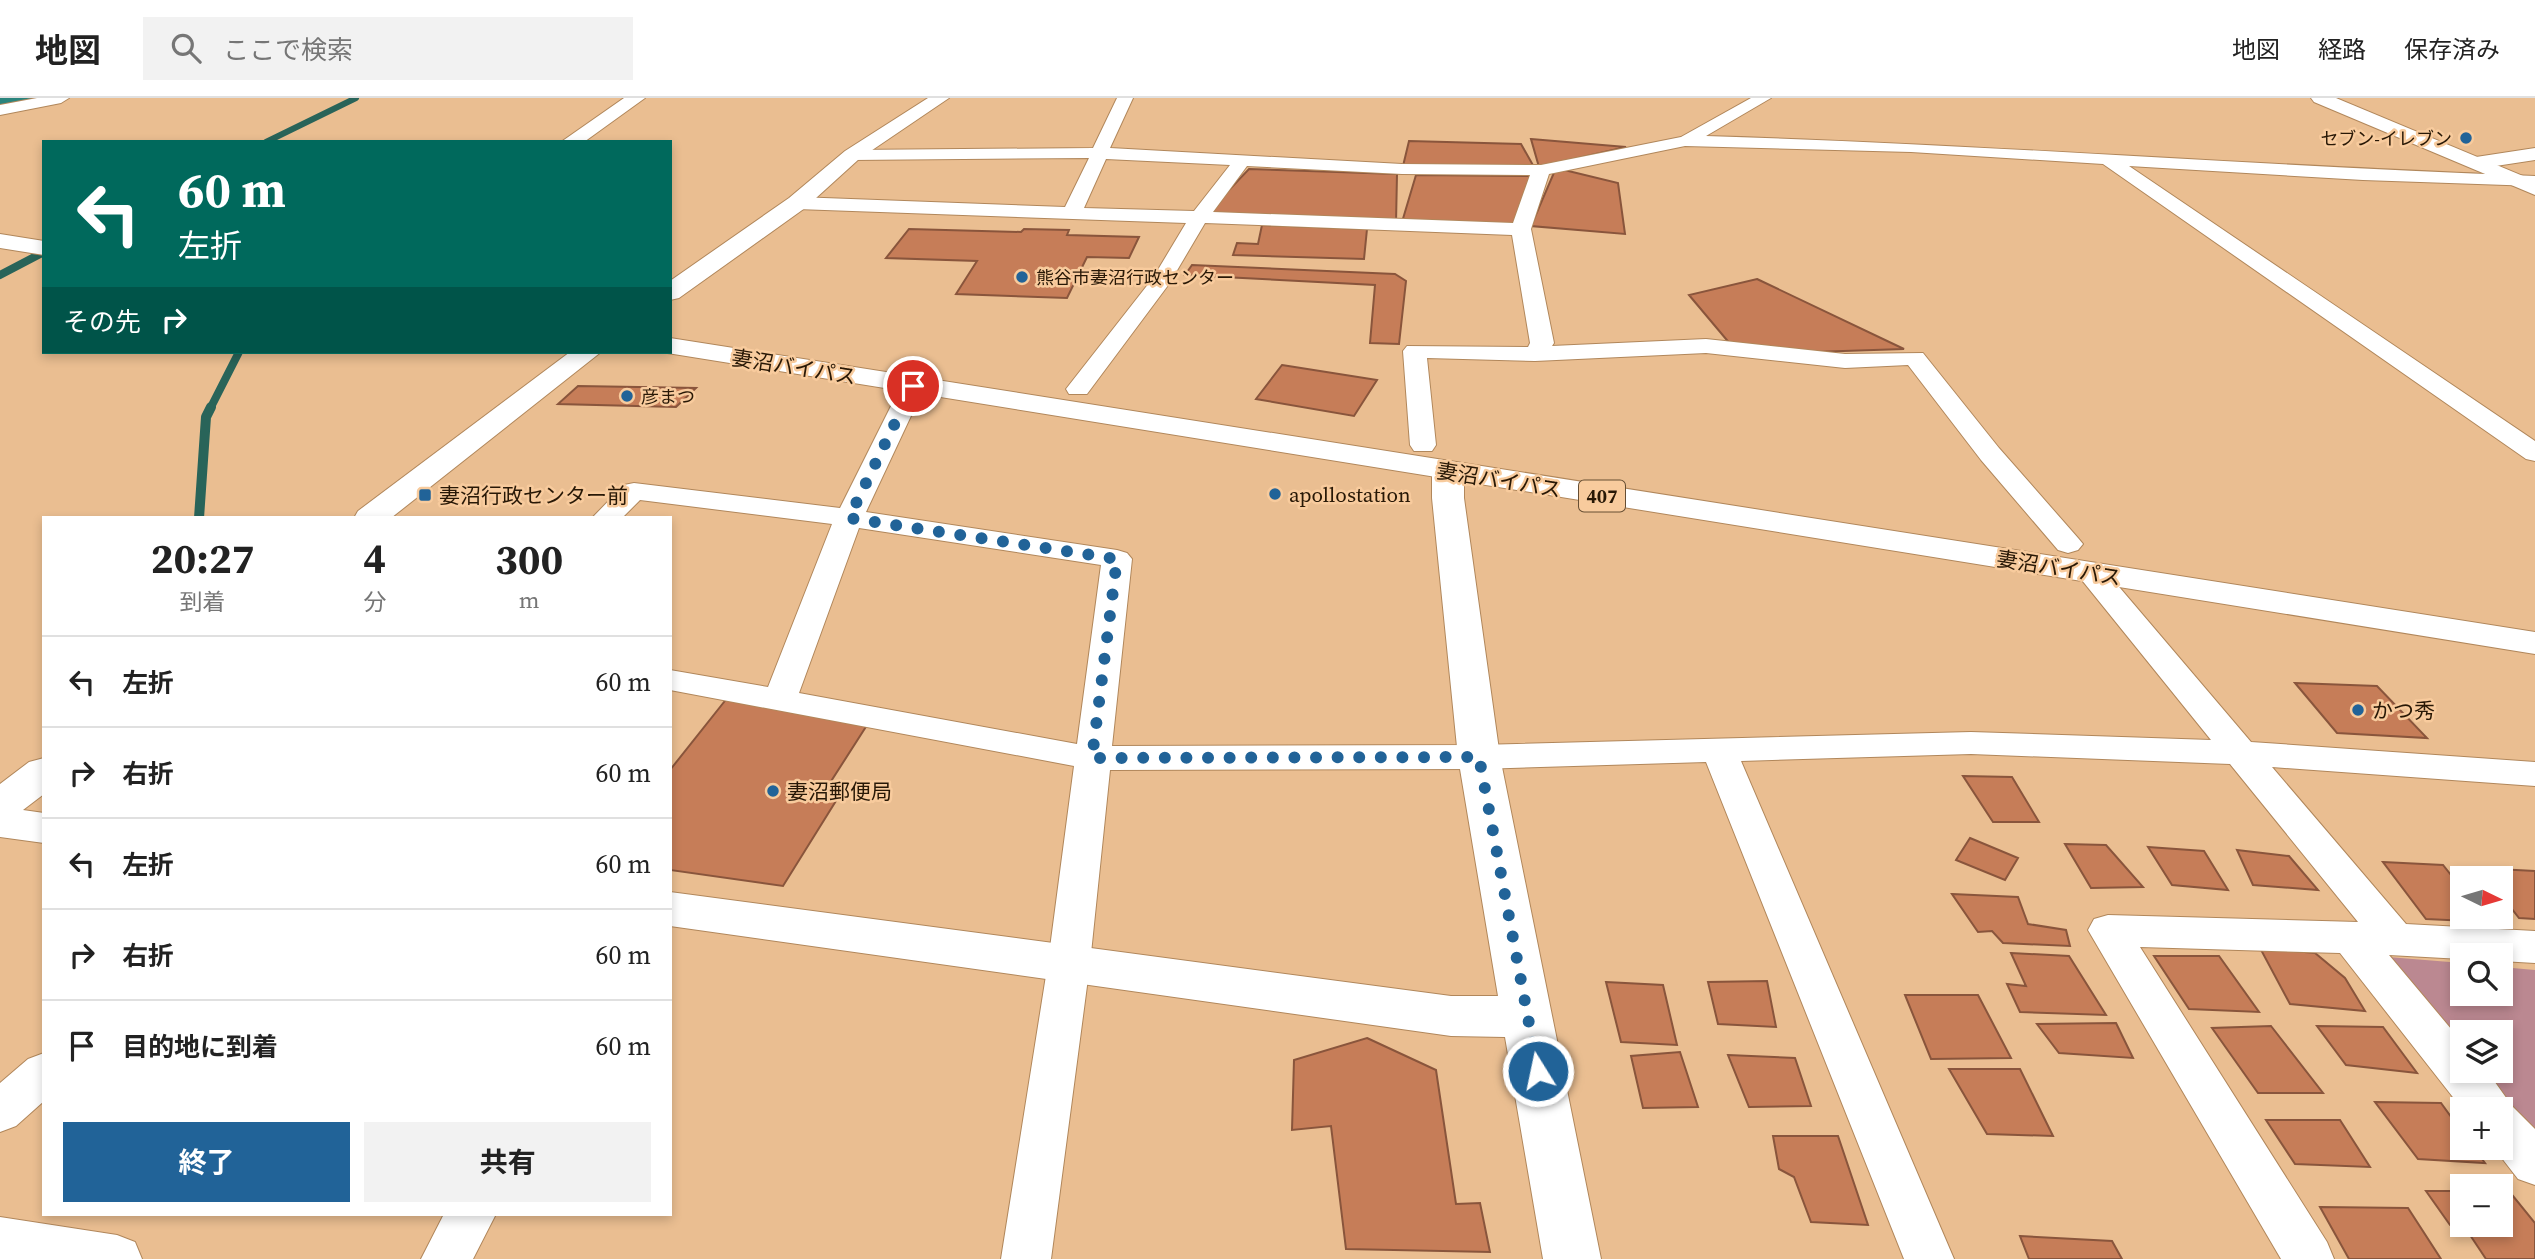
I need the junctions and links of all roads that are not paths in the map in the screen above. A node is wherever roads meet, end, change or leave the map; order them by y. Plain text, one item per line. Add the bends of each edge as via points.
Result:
1 (61, 98) edge
2 (636, 98) edge
3 (940, 98) edge
4 (1125, 98) edge
5 (1763, 98) edge
6 (2320, 98) edge
7 (0, 110) edge
8 (574, 140) edge
9 (1685, 141) junction
10 (1098, 153) junction
11 (2535, 154) edge
12 (852, 155) junction
13 (2104, 157) junction
14 (1241, 162) junction
15 (2476, 163) junction
16 (1541, 170) junction
17 (2525, 181) edge
18 (2535, 189) edge
19 (797, 203) junction
20 (1072, 213) junction
21 (1199, 218) junction
22 (0, 223) edge
23 (1521, 229) junction
24 (42, 230) edge
25 (0, 241) edge
26 (42, 248) edge
27 (672, 292) edge
28 (672, 328) edge
29 (672, 346) edge
30 (584, 354) edge
31 (1535, 354) junction
32 (913, 386) junction
33 (1078, 389) junction
34 (2535, 453) edge
35 (1436, 459) junction
36 (373, 516) edge
37 (608, 516) edge
38 (849, 518) junction
39 (2068, 544) junction
40 (2092, 574) junction
41 (2535, 617) edge
42 (2535, 643) edge
43 (672, 680) edge
44 (780, 699) junction
45 (1718, 748) junction
46 (2242, 753) junction
47 (1479, 757) junction
48 (1092, 758) junction
49 (42, 774) edge
50 (2535, 774) edge
51 (0, 806) edge
52 (0, 822) edge
53 (42, 828) edge
54 (672, 909) edge
55 (2351, 937) junction
56 (2395, 939) junction
57 (2535, 947) edge
58 (1069, 963) junction
59 (1528, 1017) junction
60 (42, 1074) edge
61 (2480, 1097) edge
62 (0, 1112) edge
63 (2513, 1137) edge
64 (2535, 1164) edge
65 (470, 1216) edge
66 (0, 1240) edge
67 (117, 1259) edge
68 (446, 1259) edge
69 (1026, 1259) edge
70 (1572, 1259) edge
71 (1929, 1259) edge
72 (2309, 1259) edge

1 - 7 street
2 - 8 main road
3 - 12 main road
4 - 10 street
5 - 9 street
6 - 15 main road
9 - 13 street
9 - 16 street
10 - 12 street
10 - 14 street
10 - 20 street
11 - 15 main road
12 - 19 main road
13 - 17 street
13 - 34 street
14 - 16 street
14 - 21 street
15 - 17 main road
16 - 23 street
17 - 18 main road
19 - 20 street
19 - 27 main road
20 - 21 street
21 - 23 street
21 - 33 street via 1162,280
22 - 24 main road
23 - 31 street via 1542,343
25 - 26 main road
28 - 33 main road, 妻沼バイパス / 407
29 - 32 main road, 妻沼バイパス / 407
30 - 36 main road
31 - 35 street via 1415,351
31 - 39 street via 1706,346 1845,361 1915,358
32 - 35 main road, 妻沼バイパス / 407
32 - 38 street
33 - 35 main road, 妻沼バイパス / 407
35 - 39 main road, 妻沼バイパス / 407
35 - 40 main road, 妻沼バイパス / 407
35 - 47 main road via 1448,498
37 - 38 street via 634,491
38 - 44 street
38 - 48 street via 1117,559
39 - 41 main road, 妻沼バイパス / 407
40 - 42 main road, 妻沼バイパス / 407
40 - 46 street
43 - 44 street
44 - 48 street
45 - 46 street via 1971,743
45 - 47 street
45 - 71 street
46 - 50 street
46 - 56 street
47 - 48 street
47 - 59 main road
48 - 58 street
49 - 51 main road
52 - 53 main road
54 - 58 main road
55 - 56 street
55 - 61 street
55 - 72 street via 2108,930
56 - 57 street
58 - 59 main road via 1451,1016
58 - 69 street
59 - 70 main road
60 - 62 street
63 - 64 street
65 - 68 street
66 - 67 street

